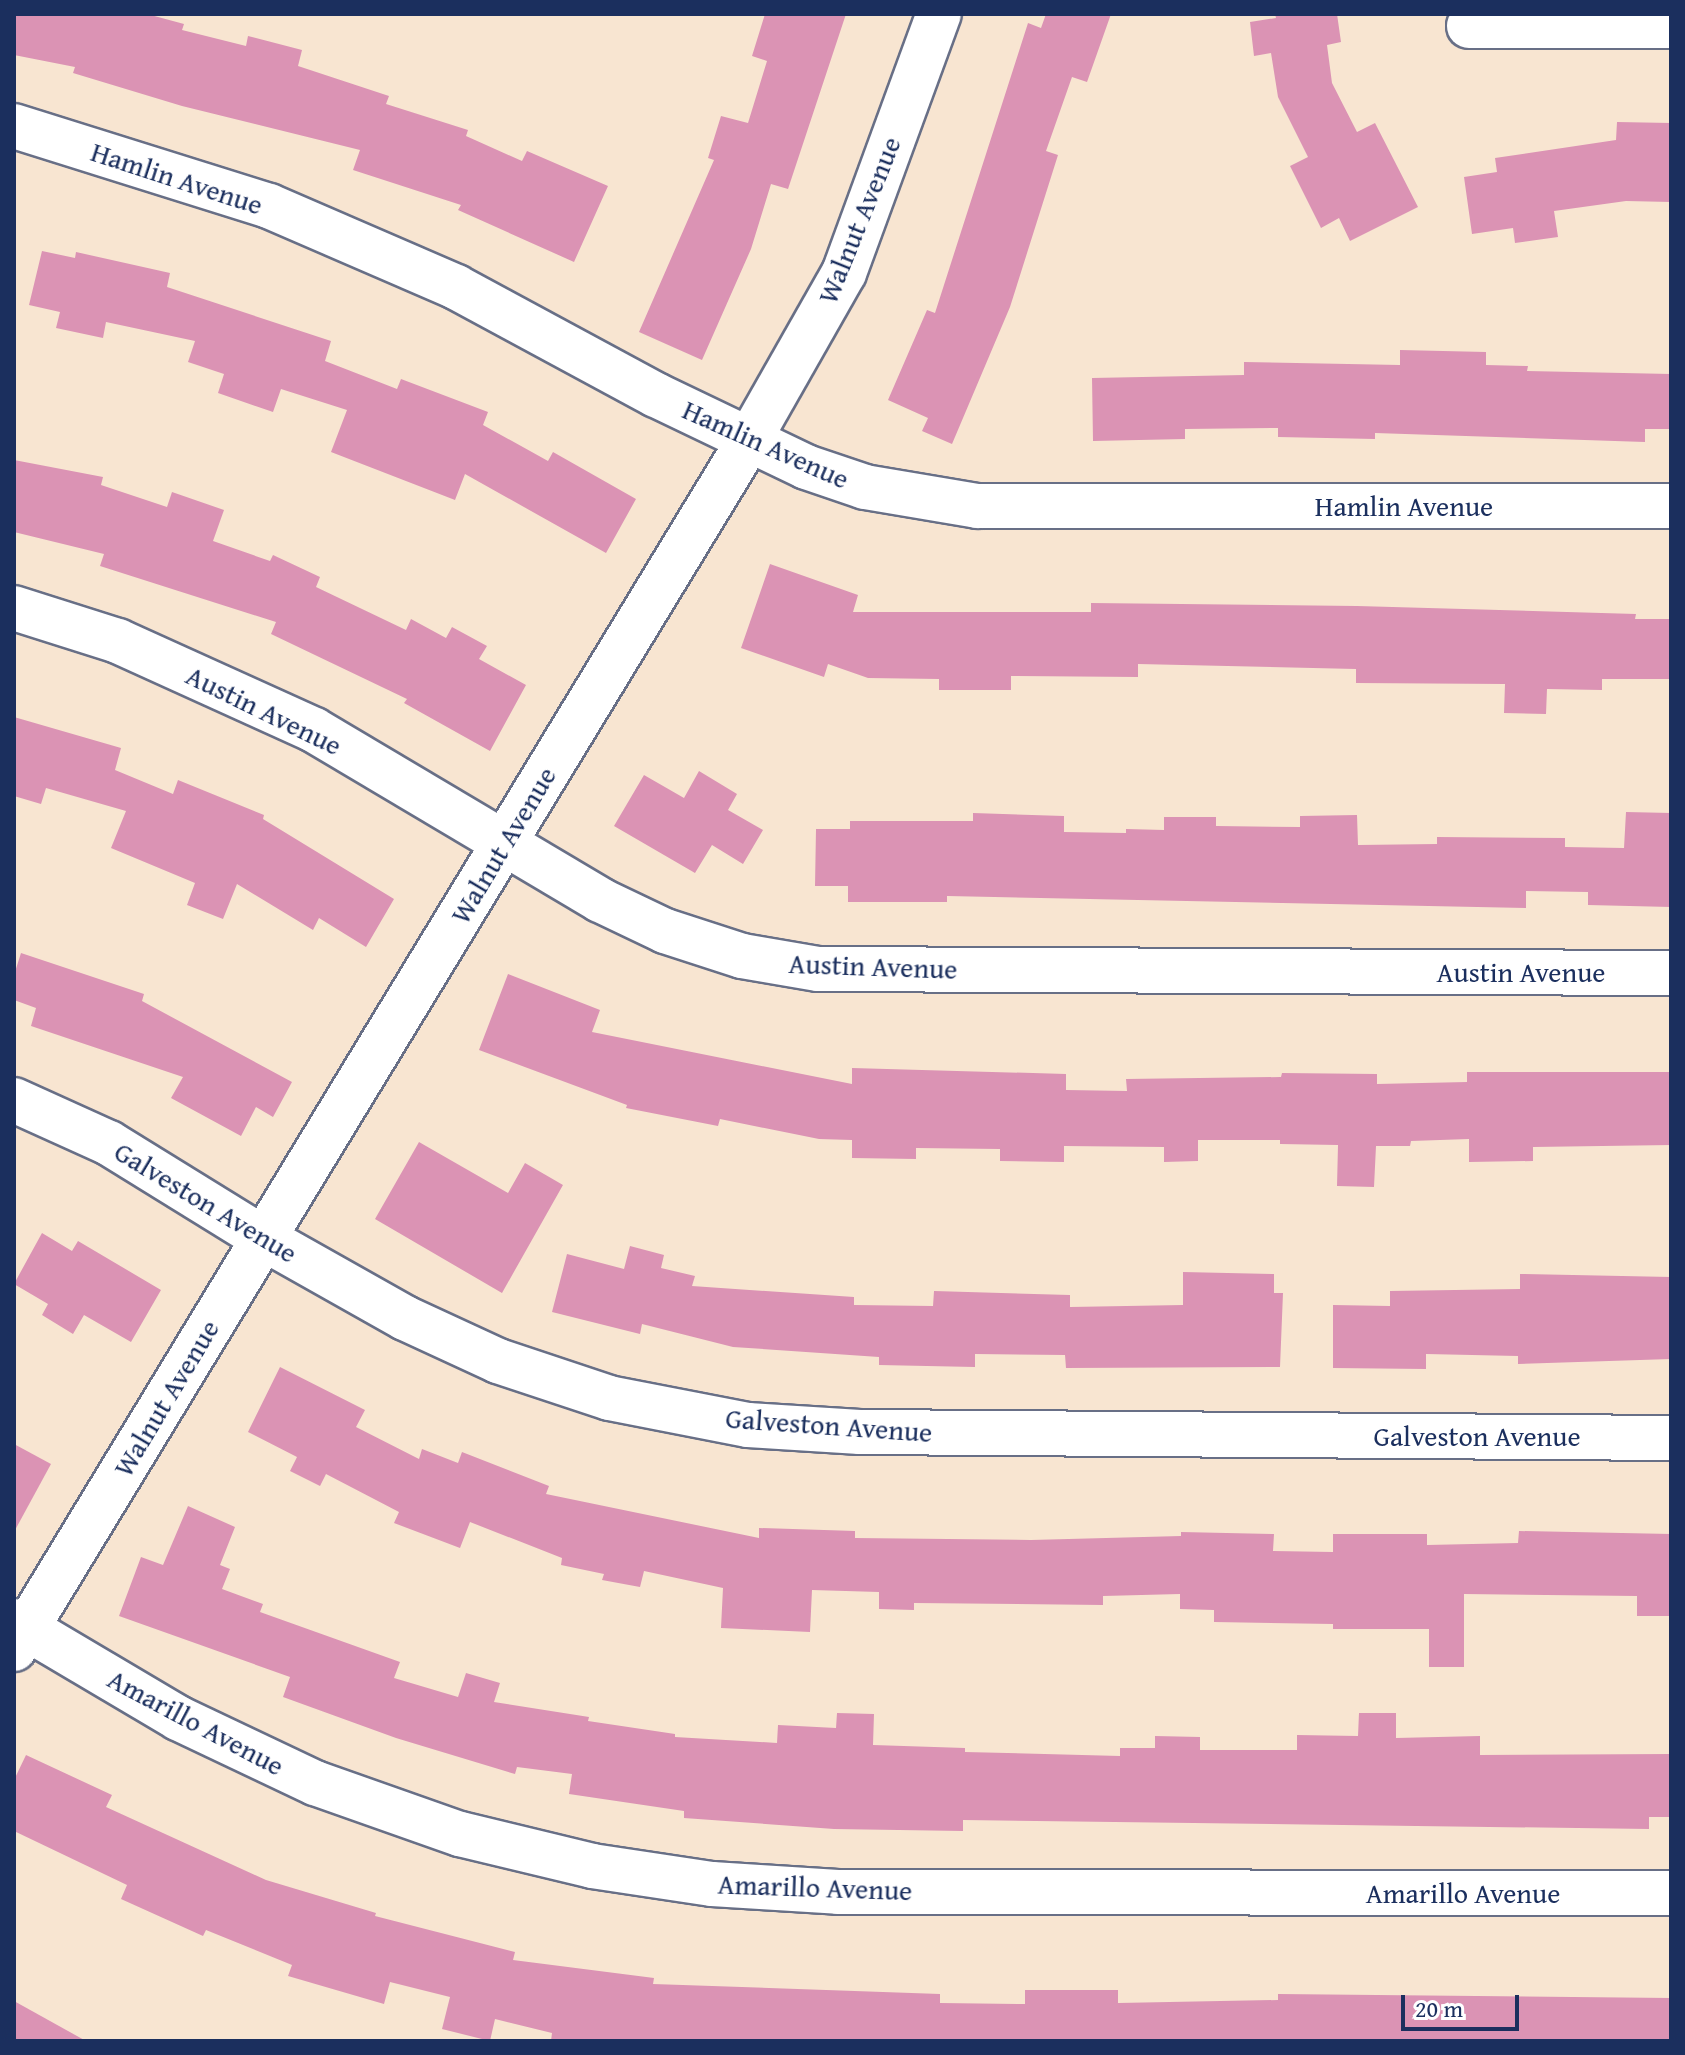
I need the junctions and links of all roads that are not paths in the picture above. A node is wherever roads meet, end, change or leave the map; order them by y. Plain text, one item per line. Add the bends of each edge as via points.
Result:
1 (939, 14) edge
2 (1469, 26) dead end
3 (1671, 26) edge
4 (14, 126) edge
5 (749, 440) junction
6 (1671, 506) edge
7 (14, 608) edge
8 (505, 842) junction
9 (1671, 973) edge
10 (14, 1100) edge
11 (263, 1238) junction
12 (1671, 1438) edge
13 (18, 1633) edge
14 (1671, 1893) edge

1 - 5 street, Walnut Avenue via 844,273
2 - 3 street
4 - 5 street, Hamlin Avenue via 269,206 456,287
5 - 6 street, Hamlin Avenue via 865,487 977,506
5 - 8 street, Walnut Avenue
7 - 8 street, Austin Avenue via 118,641 314,730
8 - 9 street, Austin Avenue via 600,900 665,931 742,956 818,969
8 - 11 street, Walnut Avenue
10 - 11 street, Galveston Avenue via 109,1143
11 - 12 street, Galveston Avenue via 405,1318 498,1361 609,1398 748,1425 860,1432
11 - 13 street, Walnut Avenue
13 - 14 street, Amarillo Avenue via 315,1783 460,1834 592,1866 712,1884 838,1892

